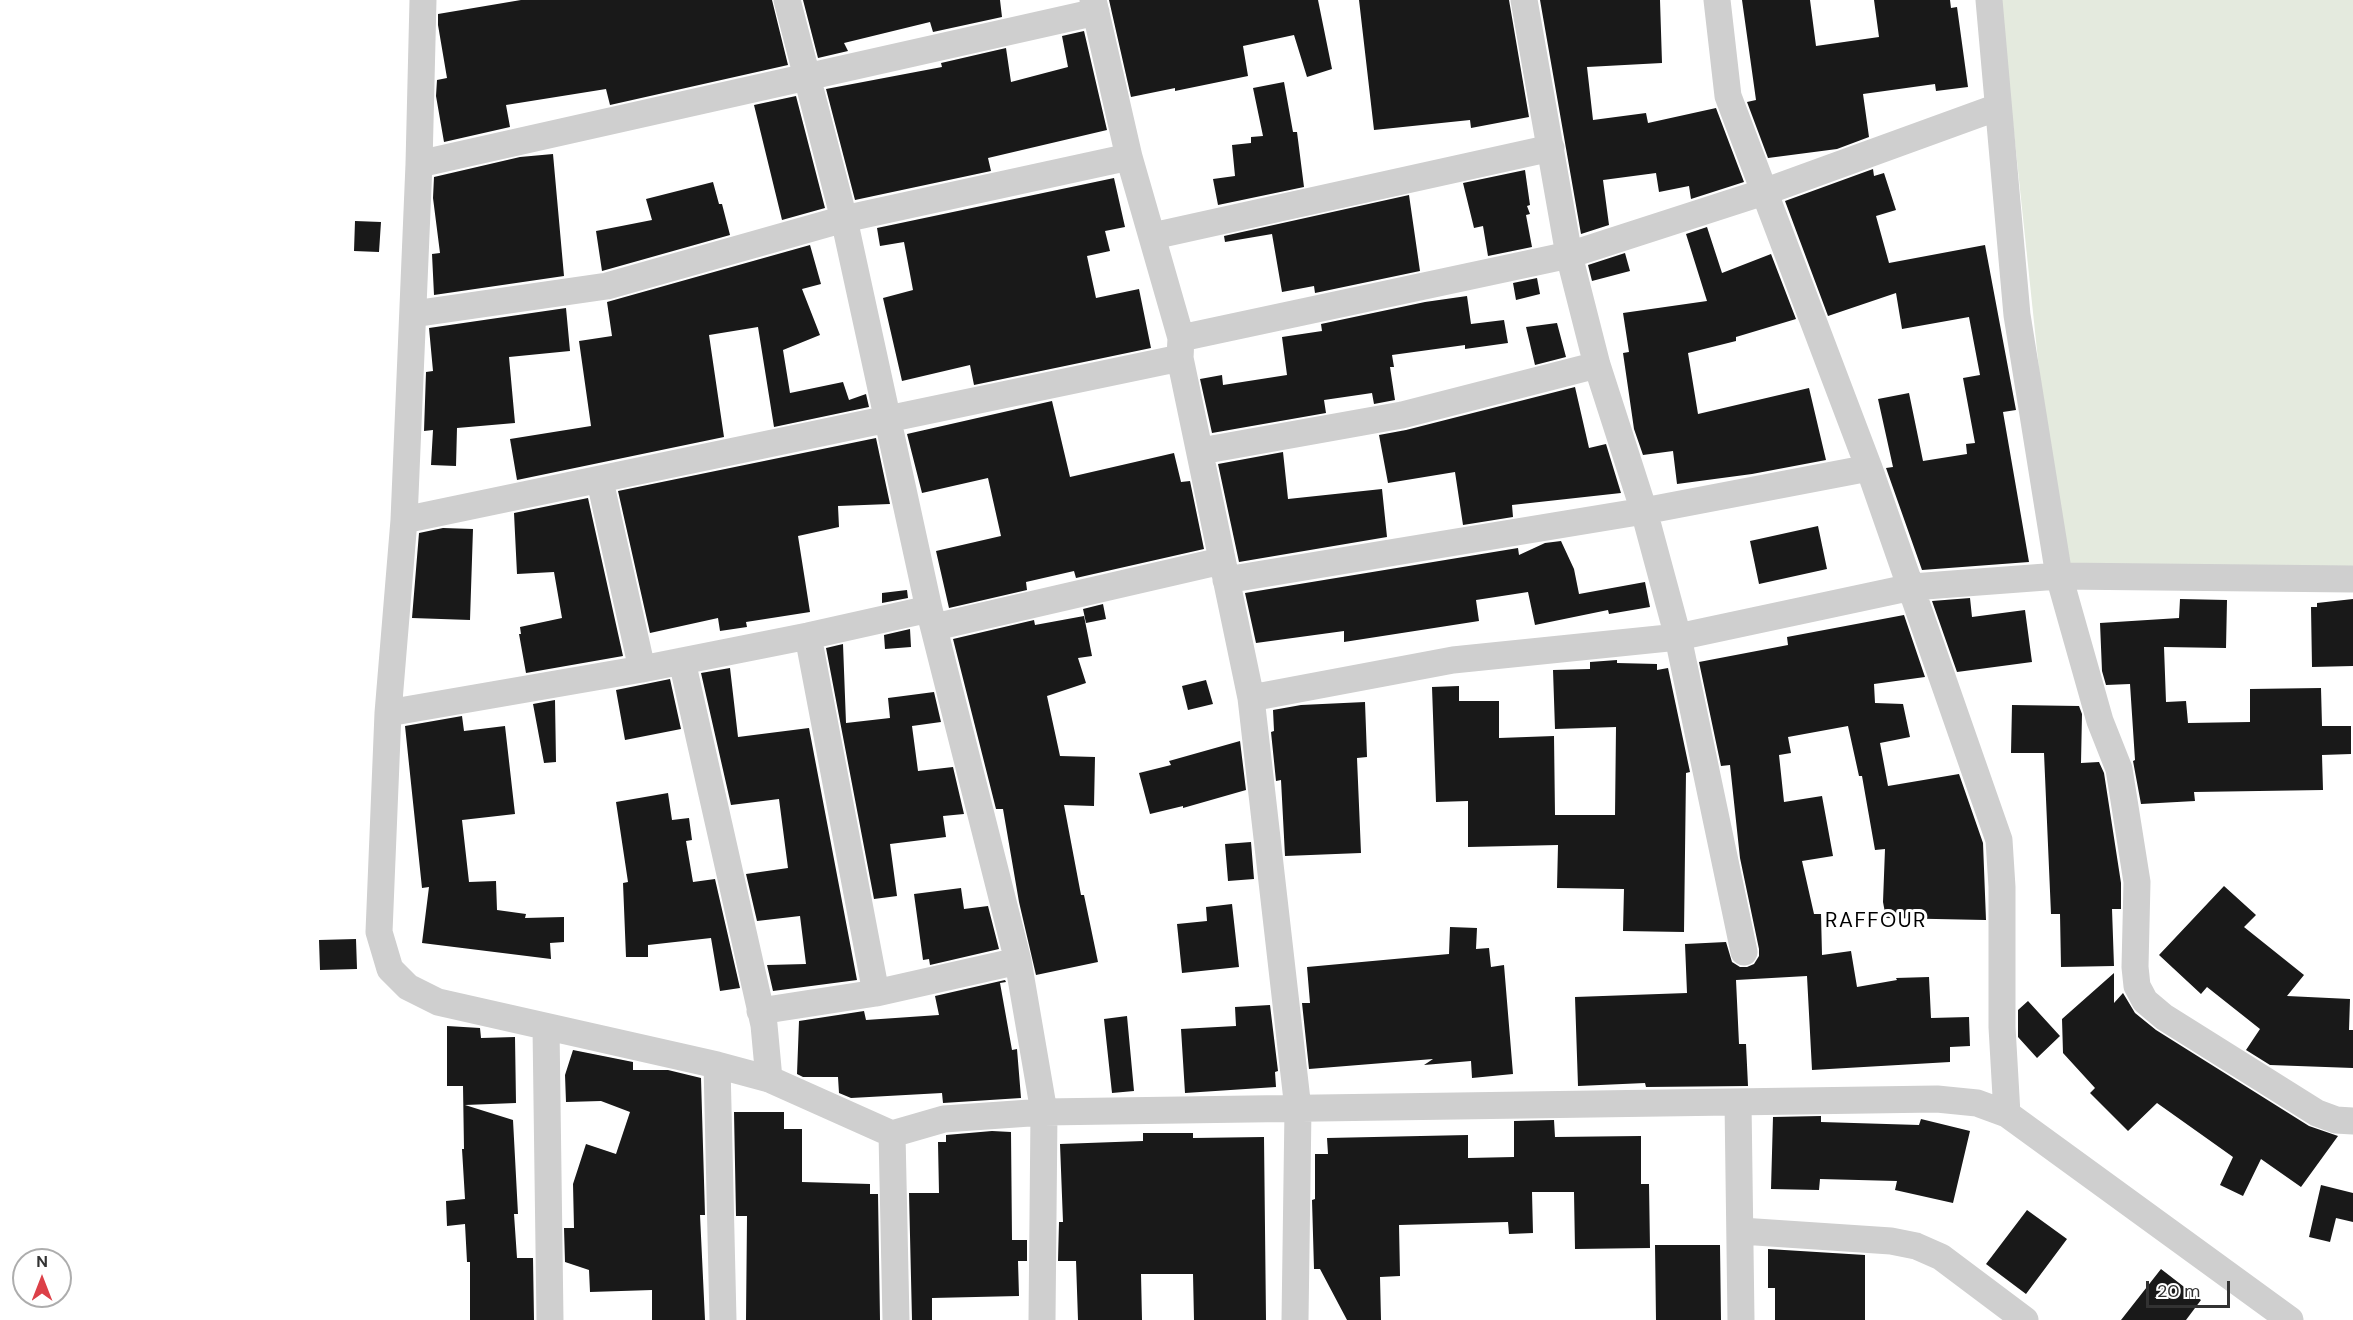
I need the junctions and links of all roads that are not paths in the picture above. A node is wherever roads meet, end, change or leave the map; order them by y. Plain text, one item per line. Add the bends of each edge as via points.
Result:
1 (423, 0) edge
2 (786, 0) edge
3 (1524, 0) edge
4 (1717, 0) edge
5 (1989, 0) edge
6 (1095, 6) edge
7 (805, 76) junction
8 (1998, 107) junction
9 (1551, 148) junction
10 (1129, 157) junction
11 (419, 164) junction
12 (1764, 192) junction
13 (844, 219) junction
14 (1153, 236) junction
15 (1569, 255) junction
16 (413, 314) junction
17 (1180, 348) junction
18 (1597, 365) junction
19 (888, 421) junction
20 (1201, 451) junction
21 (1869, 468) junction
22 (600, 481) junction
23 (1644, 511) junction
24 (404, 520) junction
25 (1224, 570) junction
26 (2059, 576) junction
27 (2353, 579) edge
28 (1912, 587) junction
29 (932, 618) junction
30 (808, 636) junction
31 (1678, 637) junction
32 (682, 661) junction
33 (642, 669) junction
34 (1251, 698) junction
35 (388, 713) junction
36 (1744, 952) dead end
37 (1018, 961) junction
38 (876, 993) junction
39 (760, 1011) junction
40 (546, 1027) junction
41 (717, 1065) junction
42 (769, 1078) junction
43 (1738, 1102) junction
44 (1298, 1109) junction
45 (1044, 1112) junction
46 (2007, 1114) junction
47 (2353, 1121) edge
48 (892, 1134) junction
49 (1741, 1231) junction
50 (550, 1320) edge
51 (723, 1320) edge
52 (896, 1320) edge
53 (1042, 1320) edge
54 (1294, 1320) edge
55 (1741, 1320) edge
56 (2025, 1320) edge
57 (2290, 1320) edge

1 - 11 street
2 - 7 street
3 - 9 street
4 - 12 street via 1728,96
5 - 8 street
6 - 7 street
6 - 10 street
7 - 11 street
7 - 13 street
8 - 12 street
8 - 26 street via 2017,315
9 - 14 street
9 - 15 street
10 - 13 street
10 - 14 street
11 - 16 street
12 - 15 street
12 - 21 street
13 - 16 street via 607,286
13 - 19 street
14 - 17 street
15 - 17 street
15 - 18 street
16 - 24 street
17 - 19 street
17 - 20 street
18 - 20 street via 1402,415
18 - 23 street
19 - 22 street
19 - 29 street
20 - 25 street
21 - 23 street
21 - 28 street
22 - 24 street
22 - 33 street
23 - 25 street
23 - 31 street
24 - 35 street
25 - 29 street
25 - 34 street
26 - 27 street
26 - 28 street
26 - 47 street via 2100,721 2119,769 2137,882 2137,986 2163,1017 2318,1113
28 - 31 street
28 - 46 street via 1999,840
29 - 30 street
29 - 37 street
30 - 32 street
30 - 38 street
31 - 34 street via 1453,660
31 - 36 street
32 - 33 street
32 - 39 street
33 - 35 street
34 - 44 street
35 - 40 street via 380,932 390,969 408,987 438,1002
37 - 38 street
37 - 45 street
38 - 39 street
39 - 42 street
40 - 41 street
40 - 50 street
41 - 42 street
41 - 51 street
42 - 48 street
43 - 44 street
43 - 46 street via 1937,1099 1977,1103
43 - 49 street
44 - 45 street
44 - 54 street
45 - 48 street via 944,1119
45 - 53 street
46 - 57 street
48 - 52 street
49 - 55 street
49 - 56 street via 1916,1246 1941,1257

